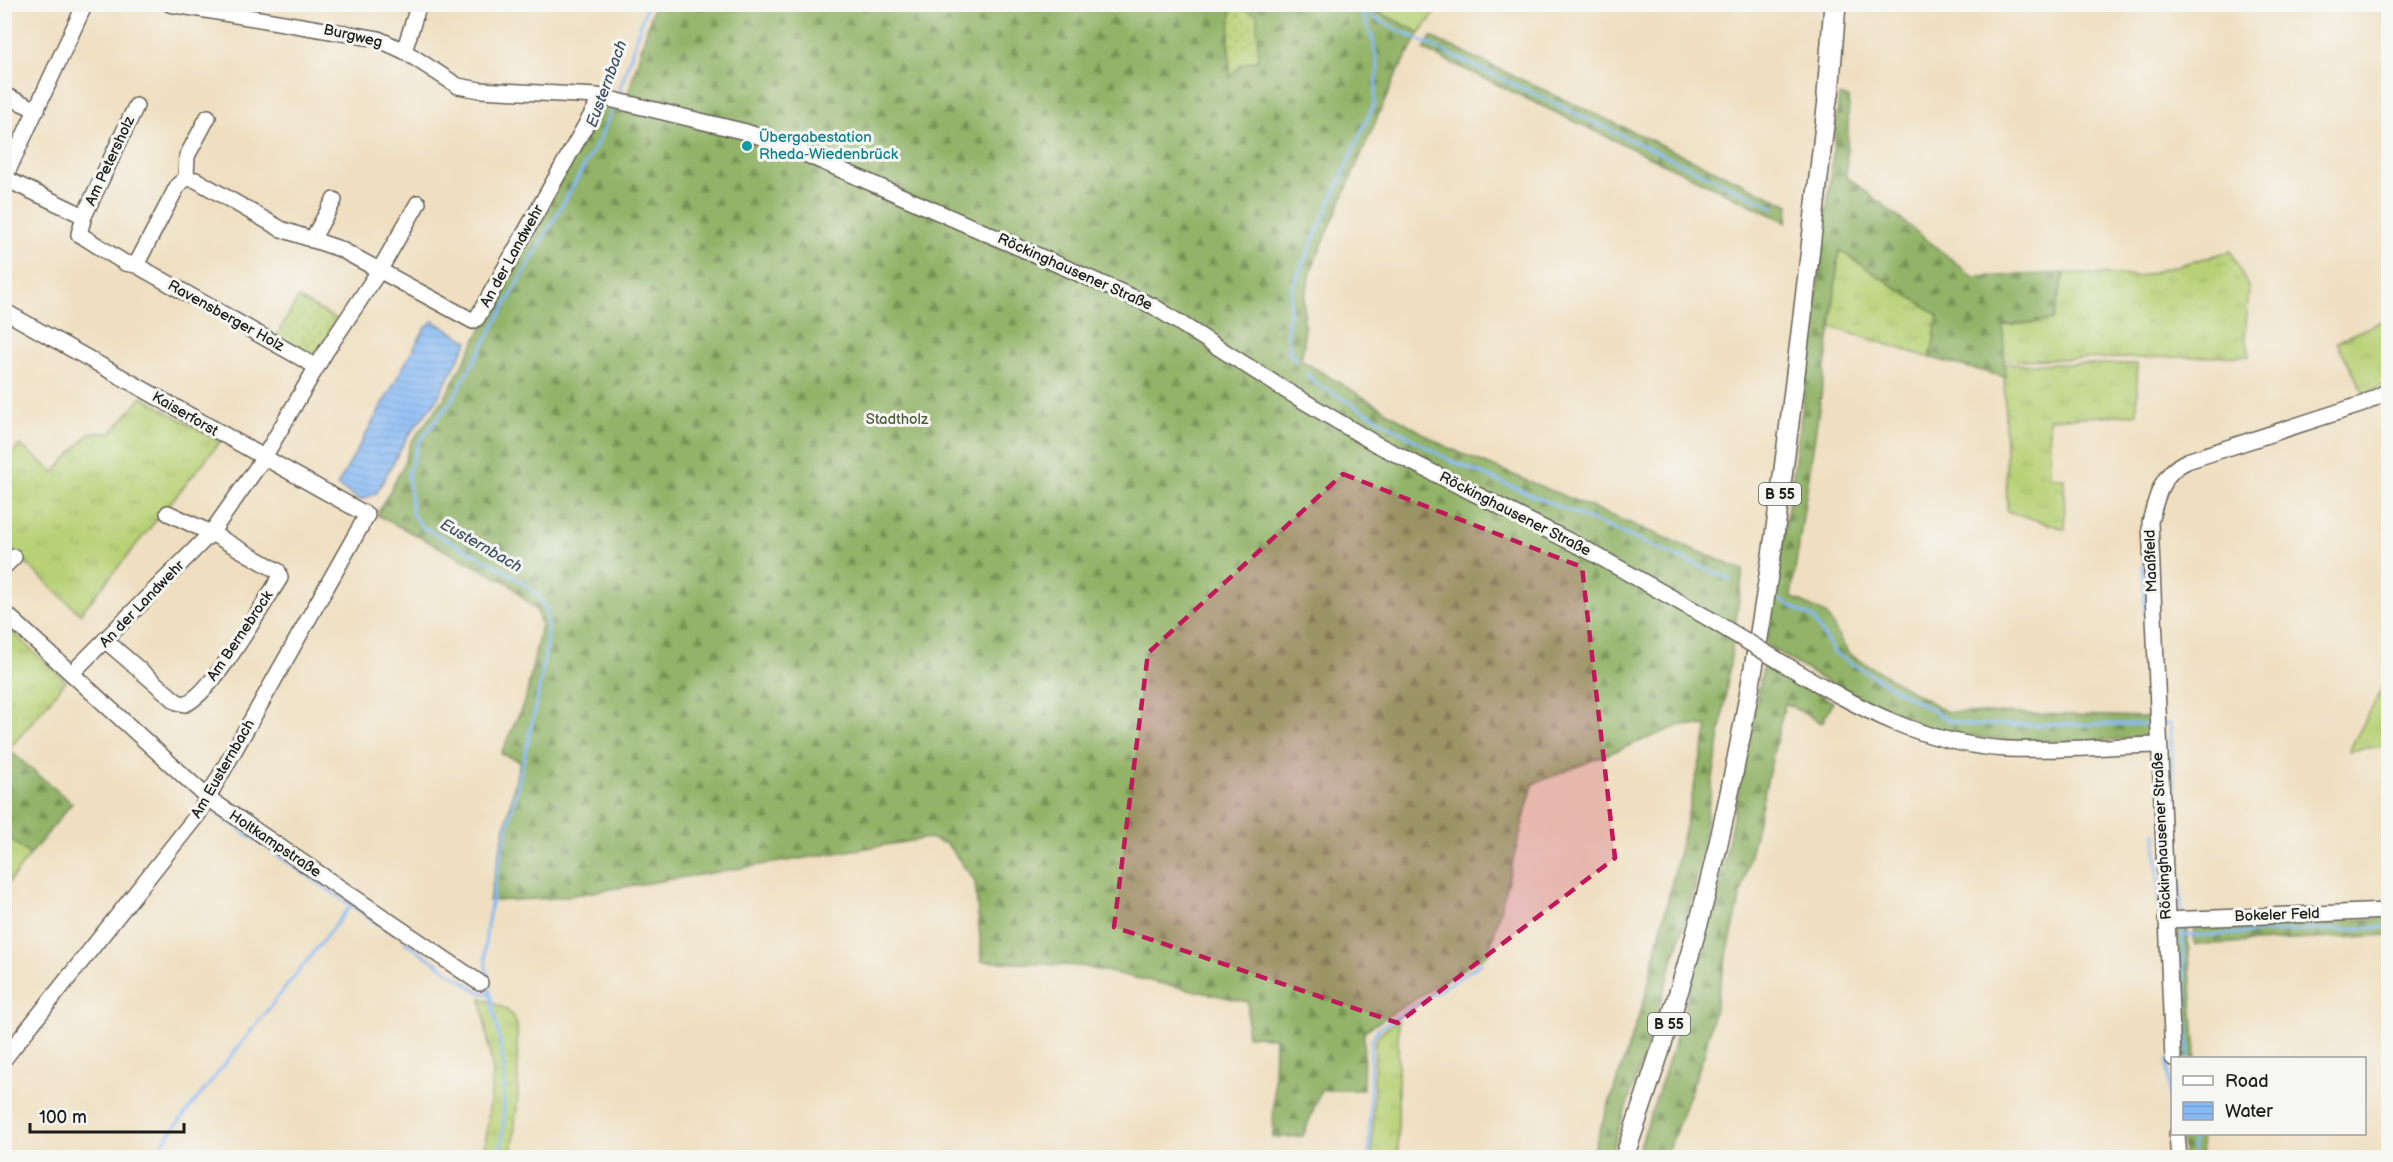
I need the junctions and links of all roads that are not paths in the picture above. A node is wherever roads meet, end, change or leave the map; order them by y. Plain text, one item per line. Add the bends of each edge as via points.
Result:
1 (85, 4) edge
2 (170, 4) edge
3 (419, 4) edge
4 (1835, 7) edge
5 (404, 51) junction
6 (4, 95) edge
7 (1828, 95) joint
8 (602, 97) junction
9 (136, 105) dead end
10 (36, 110) junction
11 (208, 117) dead end
12 (186, 178) junction
13 (4, 179) edge
14 (334, 200) dead end
15 (418, 203) dead end
16 (84, 216) junction
17 (312, 240) junction
18 (110, 254) joint
19 (136, 266) junction
20 (380, 271) junction
21 (4, 311) edge
22 (317, 367) junction
23 (2388, 391) edge
24 (263, 459) junction
25 (168, 513) dead end
26 (367, 515) joint
27 (211, 533) junction
28 (4, 612) edge
29 (106, 641) junction
30 (72, 673) junction
31 (2158, 745) junction
32 (208, 798) junction
33 (2388, 911) edge
34 (2166, 920) junction
35 (480, 983) dead end
36 (2173, 1057) edge
37 (4, 1059) edge
38 (2177, 1135) edge
39 (1624, 1158) edge
40 (2179, 1158) edge

1 - 10 street
2 - 5 street, Burgweg via 334,30 378,39
3 - 5 street
4 - 7 highway, B 55
5 - 8 street, Burgweg via 458,86
6 - 10 street
7 - 39 main road, B 55 via 1791,416 1763,607 1726,806 1662,1047
8 - 20 street, An der Landwehr via 477,318 468,320
8 - 31 street, Röckinghausener Straße, bridge via 782,144 1126,292 1376,444 1587,550 1884,720 1960,742 2007,749
9 - 16 street, Am Petersholz
10 - 13 street
11 - 12 street via 187,156
12 - 17 street via 281,229
12 - 19 street via 178,184
13 - 16 street, Am Petersholz
14 - 17 street
15 - 20 street, An der Landwehr
16 - 18 street, Am Petersholz via 79,234
17 - 20 street via 340,249
18 - 19 street, Ravensberger Holz
19 - 22 street, Ravensberger Holz
20 - 22 street, An der Landwehr
21 - 24 street, Kaiserforst
22 - 24 street, An der Landwehr
23 - 31 street, Maaßfeld via 2363,404 2187,461 2165,477 2150,522
24 - 26 street, Kaiserforst
24 - 27 street, An der Landwehr
25 - 27 street
26 - 32 street, Am Eusternbach
27 - 29 street, An der Landwehr
27 - 29 street, Am Bernebrock via 278,571 280,579 218,672 192,702 177,702
28 - 30 street, Holtkampstraße
29 - 30 street, An der Landwehr
30 - 32 street, Holtkampstraße
31 - 34 street, Röckinghausener Straße
32 - 35 street, Holtkampstraße
32 - 37 street, Am Eusternbach
33 - 34 street, Bokeler Feld
34 - 36 street, Röckinghausener Straße
38 - 40 street

